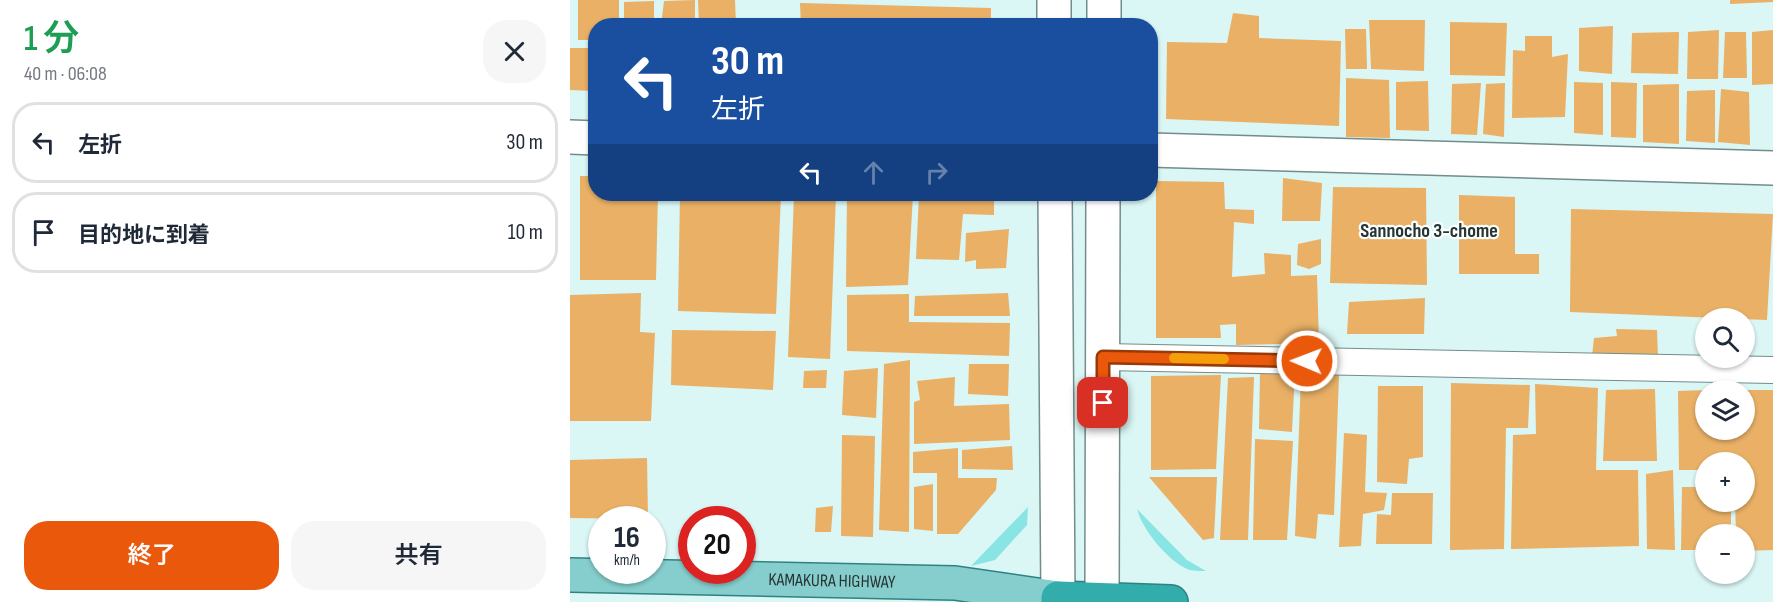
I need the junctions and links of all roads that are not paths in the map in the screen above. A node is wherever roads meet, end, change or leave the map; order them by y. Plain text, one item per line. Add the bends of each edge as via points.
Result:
1 (1054, 0) edge
2 (1104, 0) edge
3 (1054, 18) edge
4 (1104, 18) edge
5 (570, 137) edge
6 (588, 138) edge
7 (1158, 150) edge
8 (1773, 168) edge
9 (1055, 201) edge
10 (1103, 201) edge
11 (1103, 357) junction
12 (1773, 370) edge
13 (570, 575) edge
14 (1058, 600) edge
15 (1102, 601) edge
16 (1171, 602) edge

1 - 3 street
2 - 4 street
5 - 6 street
7 - 8 street
9 - 14 street
10 - 11 street
11 - 12 lane
11 - 15 street
13 - 14 main road, KAMAKURA HIGHWAY via 955,583
14 - 15 highway
15 - 16 highway

